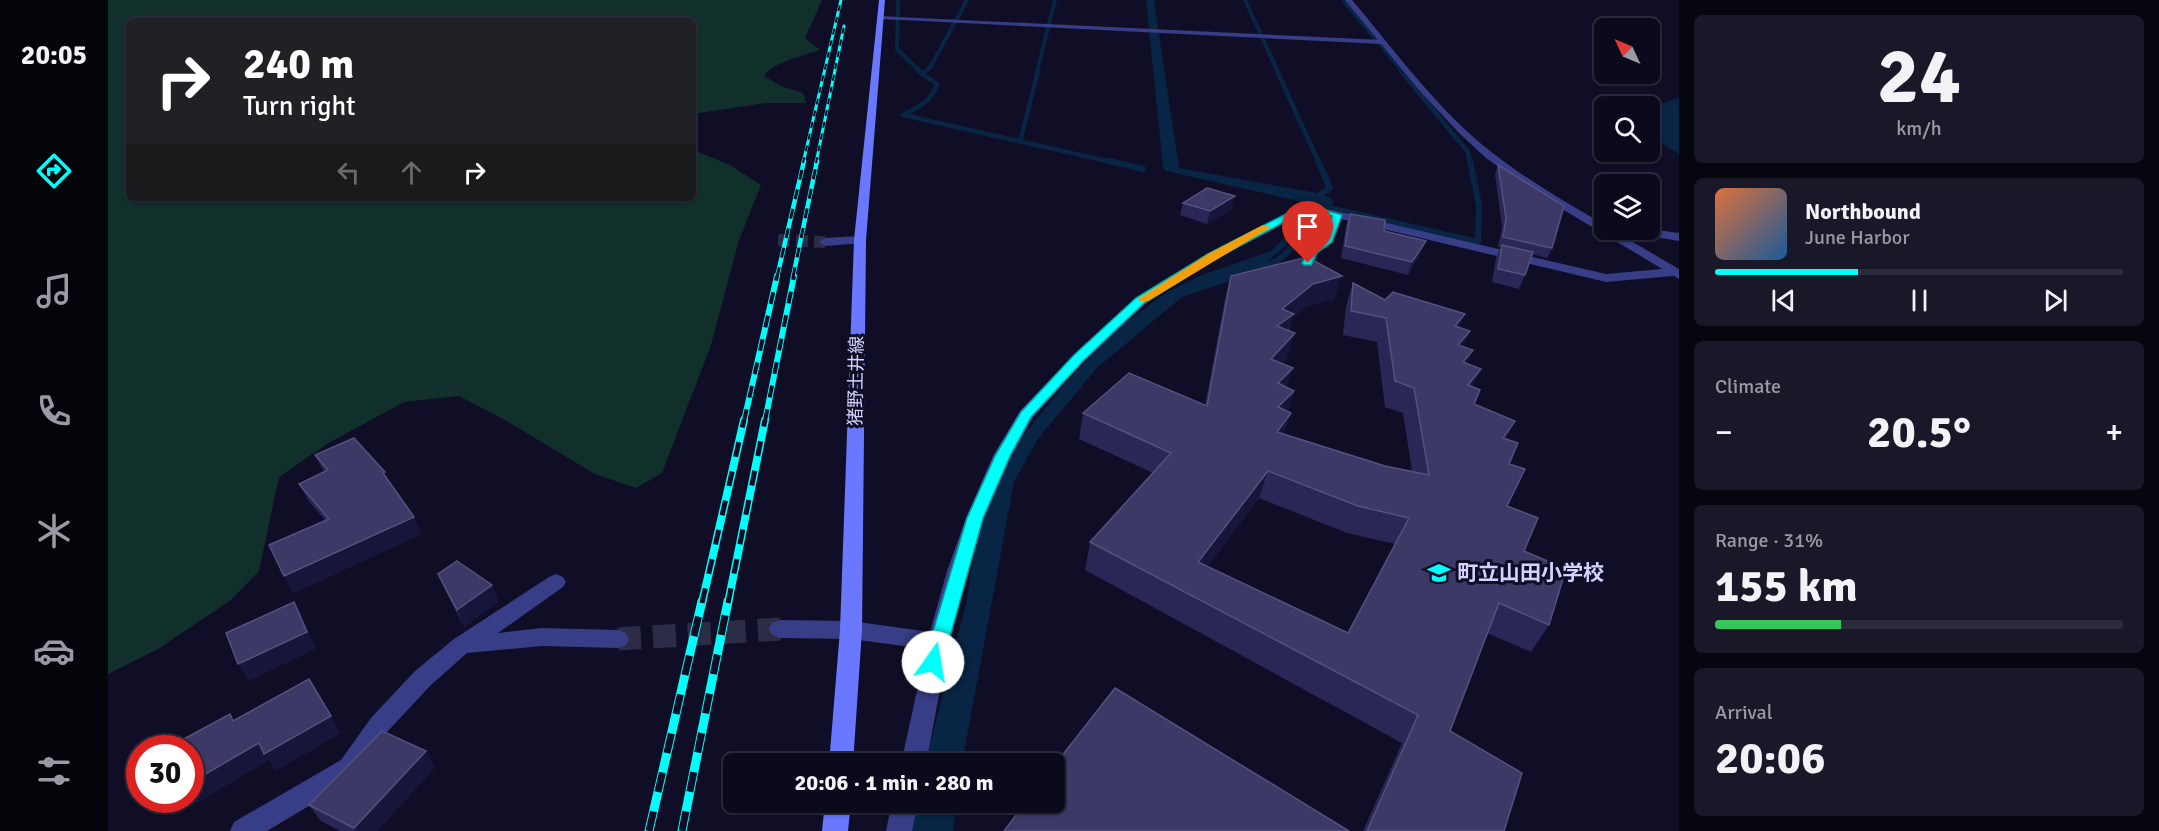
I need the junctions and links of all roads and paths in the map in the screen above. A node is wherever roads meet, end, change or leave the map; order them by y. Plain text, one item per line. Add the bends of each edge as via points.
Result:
1 (882, 0) edge
2 (1348, 0) edge
3 (881, 17) junction
4 (1382, 42) junction
5 (1333, 214) junction
6 (1594, 221) edge
7 (1660, 234) edge
8 (1679, 237) edge
9 (860, 240) junction
10 (1624, 240) edge
11 (825, 242) tunnel mouth
12 (1303, 274) edge
13 (1676, 274) edge
14 (556, 582) dead end
15 (780, 629) tunnel mouth
16 (851, 630) junction
17 (618, 639) tunnel mouth
18 (938, 642) junction
19 (462, 645) junction
20 (842, 753) edge
21 (915, 753) edge
22 (837, 813) edge
23 (903, 813) edge
24 (243, 831) edge
25 (835, 831) edge
26 (899, 831) edge

1 - 3 main road, 猪野土井線
2 - 4 street
3 - 4 street
3 - 9 main road, 猪野土井線
4 - 6 street via 1435,103 1490,156
5 - 12 street via 1327,242 1313,251
5 - 13 street via 1606,278
5 - 18 street via 1305,207 1211,257 1140,301 1078,358 1026,415 1002,456 975,518
7 - 8 street
9 - 11 street
9 - 16 main road, 猪野土井線
10 - 13 street
14 - 19 street
15 - 16 street
16 - 18 street
16 - 20 main road, 猪野土井線
17 - 19 street via 542,637
18 - 21 street
19 - 24 street via 423,678 379,725 350,768
22 - 25 main road
23 - 26 street

